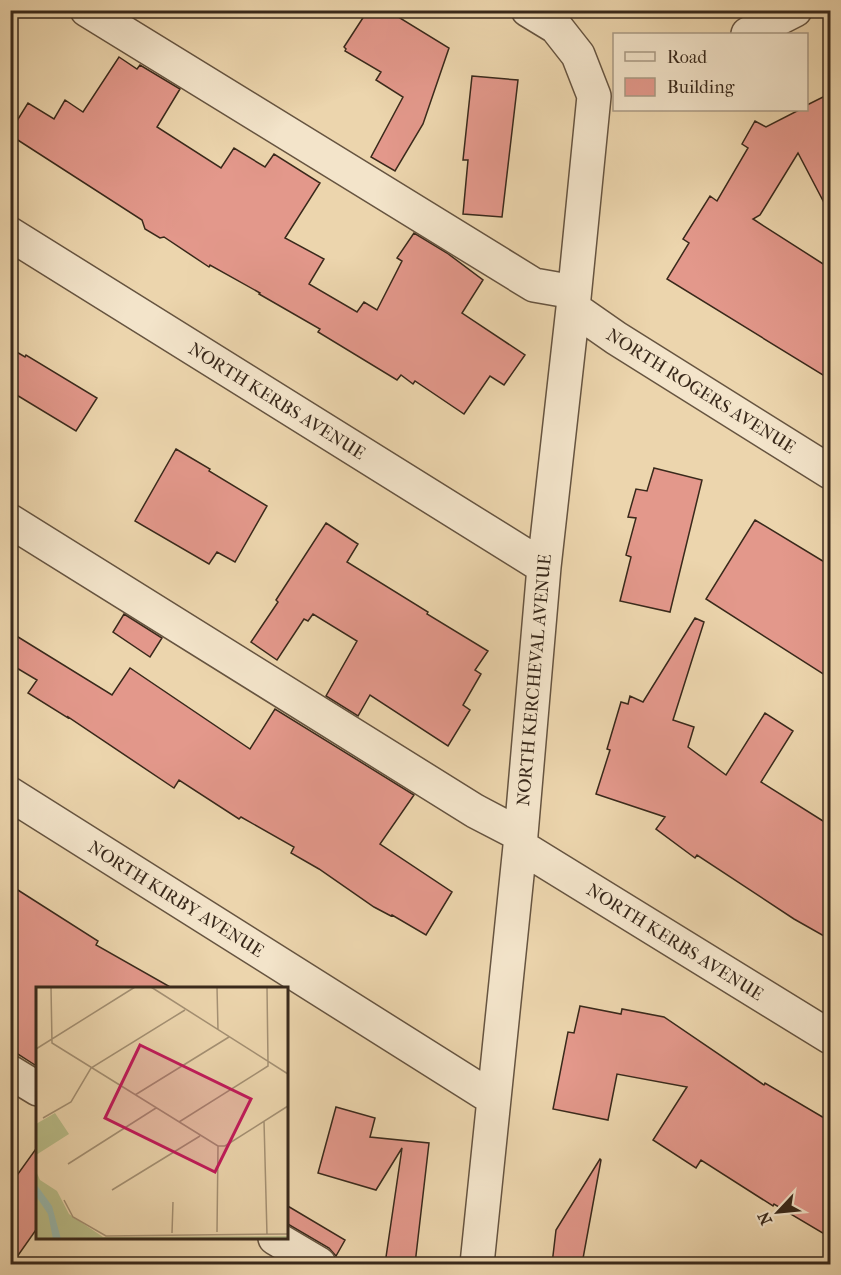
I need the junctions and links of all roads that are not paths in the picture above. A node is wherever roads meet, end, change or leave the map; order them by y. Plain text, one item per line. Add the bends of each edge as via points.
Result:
1 (87, 10) edge
2 (528, 10) edge
3 (795, 10) edge
4 (750, 33) edge
5 (604, 93) edge
6 (10, 234) edge
7 (574, 300) junction
8 (831, 472) edge
9 (10, 521) edge
10 (544, 567) junction
11 (10, 794) edge
12 (520, 841) junction
13 (831, 1037) edge
14 (10, 1072) edge
15 (36, 1088) edge
16 (495, 1099) junction
17 (278, 1239) edge
18 (319, 1264) edge
19 (477, 1264) edge

1 - 7 street via 534,285
2 - 5 street via 556,27
3 - 4 street
5 - 7 street, NORTH KERCHEVAL AVENUE
6 - 10 street, NORTH KERBS AVENUE
7 - 8 street, NORTH ROGERS AVENUE via 616,338
7 - 10 street, NORTH KERCHEVAL AVENUE
9 - 12 street, NORTH KERBS AVENUE
10 - 12 street, NORTH KERCHEVAL AVENUE
11 - 16 street, NORTH KIRBY AVENUE
12 - 13 street, NORTH KERBS AVENUE
12 - 16 street, NORTH KERCHEVAL AVENUE
14 - 15 street
16 - 19 street, NORTH KERCHEVAL AVENUE
17 - 18 street

